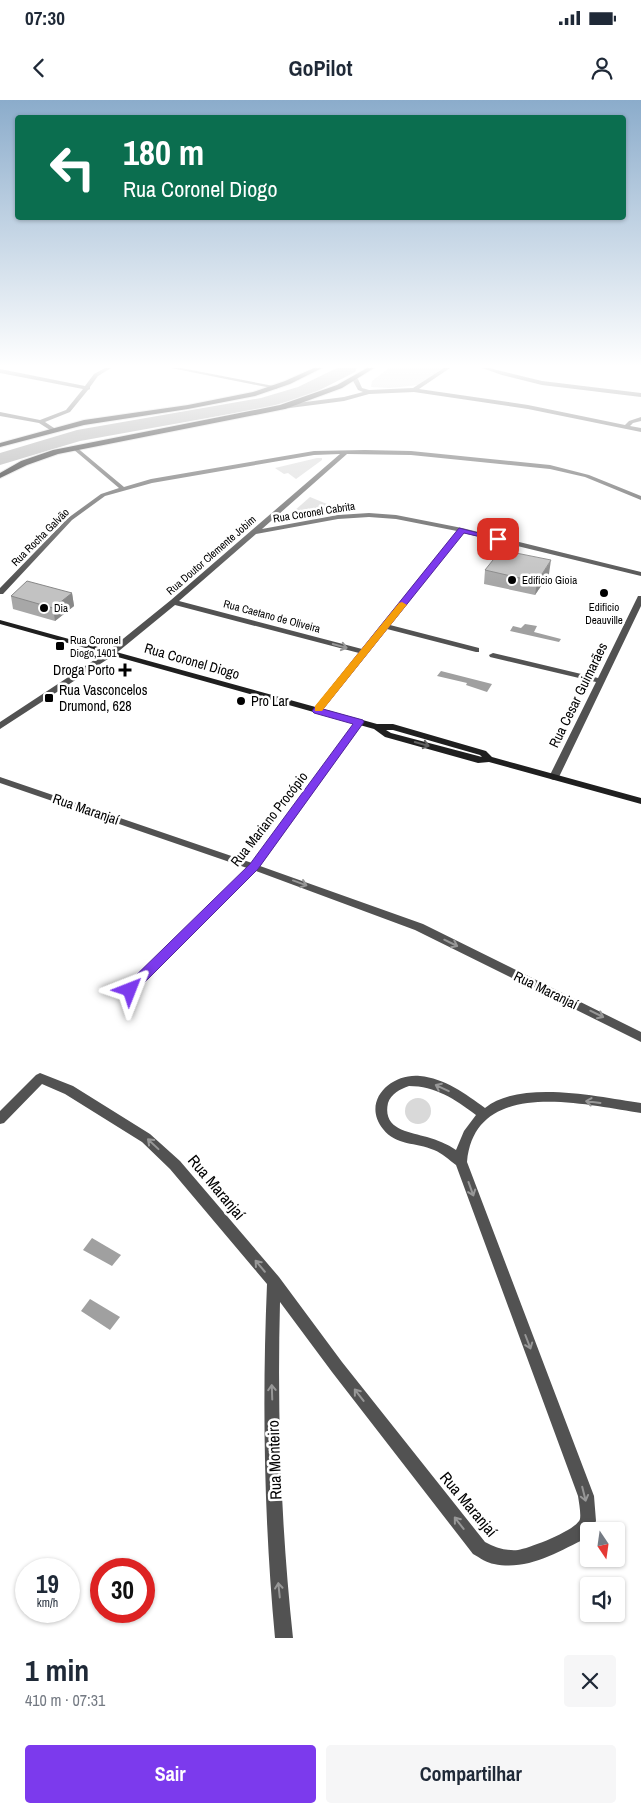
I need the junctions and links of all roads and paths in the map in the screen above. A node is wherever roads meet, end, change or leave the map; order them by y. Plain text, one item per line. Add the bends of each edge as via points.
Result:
1 (17, 440) edge
2 (117, 440) edge
3 (0, 445) edge
4 (75, 448) junction
5 (346, 452) junction
6 (0, 476) edge
7 (122, 488) junction
8 (640, 496) edge
9 (462, 530) junction
10 (254, 532) junction
11 (641, 574) edge
12 (0, 592) edge
13 (641, 598) edge
14 (174, 602) junction
15 (0, 622) edge
16 (385, 626) junction
17 (476, 650) dead end
18 (364, 652) junction
19 (111, 653) junction
20 (493, 655) dead end
21 (600, 681) junction
22 (317, 711) junction
23 (360, 722) junction
24 (0, 726) edge
25 (554, 777) junction
26 (0, 780) edge
27 (641, 801) edge
28 (254, 866) junction
29 (130, 990) dead end
30 (641, 1037) edge
31 (641, 1108) edge
32 (484, 1114) junction
33 (0, 1118) edge
34 (462, 1162) junction
35 (274, 1282) junction
36 (284, 1638) edge

1 - 3 main road
2 - 4 main road
4 - 6 main road via 24,463
4 - 7 street
5 - 7 street, Rua Rocha Galvão via 314,453
5 - 8 street, Rua Rocha Galvão via 412,454 550,467 587,476
5 - 10 street, Rua Doutor Clemente Jobim
7 - 12 street, Rua Rocha Galvão via 103,495 70,519
9 - 10 street, Rua Coronel Cabrita via 412,519 369,515 338,517
9 - 11 street, Rua Coronel Cabrita
9 - 16 street
10 - 14 street, Rua Doutor Clemente Jobim
13 - 21 street, Rua Cesar Guimarães
14 -> 18 street, Rua Caetano de Oliveira
14 - 19 street, Rua Doutor Clemente Jobim
15 - 19 street, Rua Coronel Diogo
16 - 17 street
16 - 18 street
18 - 22 street
19 - 22 street, Rua Coronel Diogo
19 - 24 street, Rua Doutor Clemente Jobim
20 - 21 street
21 - 25 street, Rua Cesar Guimarães
22 - 23 street, Rua Coronel Diogo
23 - 25 street, Rua Coronel Diogo via 377,727 388,735 472,759 489,759
23 - 28 street, Rua Mariano Procópio
25 - 27 street, Rua Coronel Diogo
26 - 28 street, Rua Maranjaí
28 - 29 street, Rua Mariano Procópio
28 -> 30 street, Rua Maranjaí via 419,927
31 -> 32 street, Rua Maranjaí via 547,1096 502,1102
32 - 34 street, Rua Maranjaí via 465,1138
32 -> 34 street via 449,1091 421,1081 394,1086 385,1094 382,1114 392,1131 435,1144
35 -> 33 street, Rua Maranjaí via 176,1164 146,1138 69,1090 40,1078
34 -> 35 street, Rua Maranjaí via 586,1496 588,1520 581,1532 542,1551 518,1558 493,1556 479,1548
36 -> 35 street, Rua Monteiro via 277,1570 272,1386

